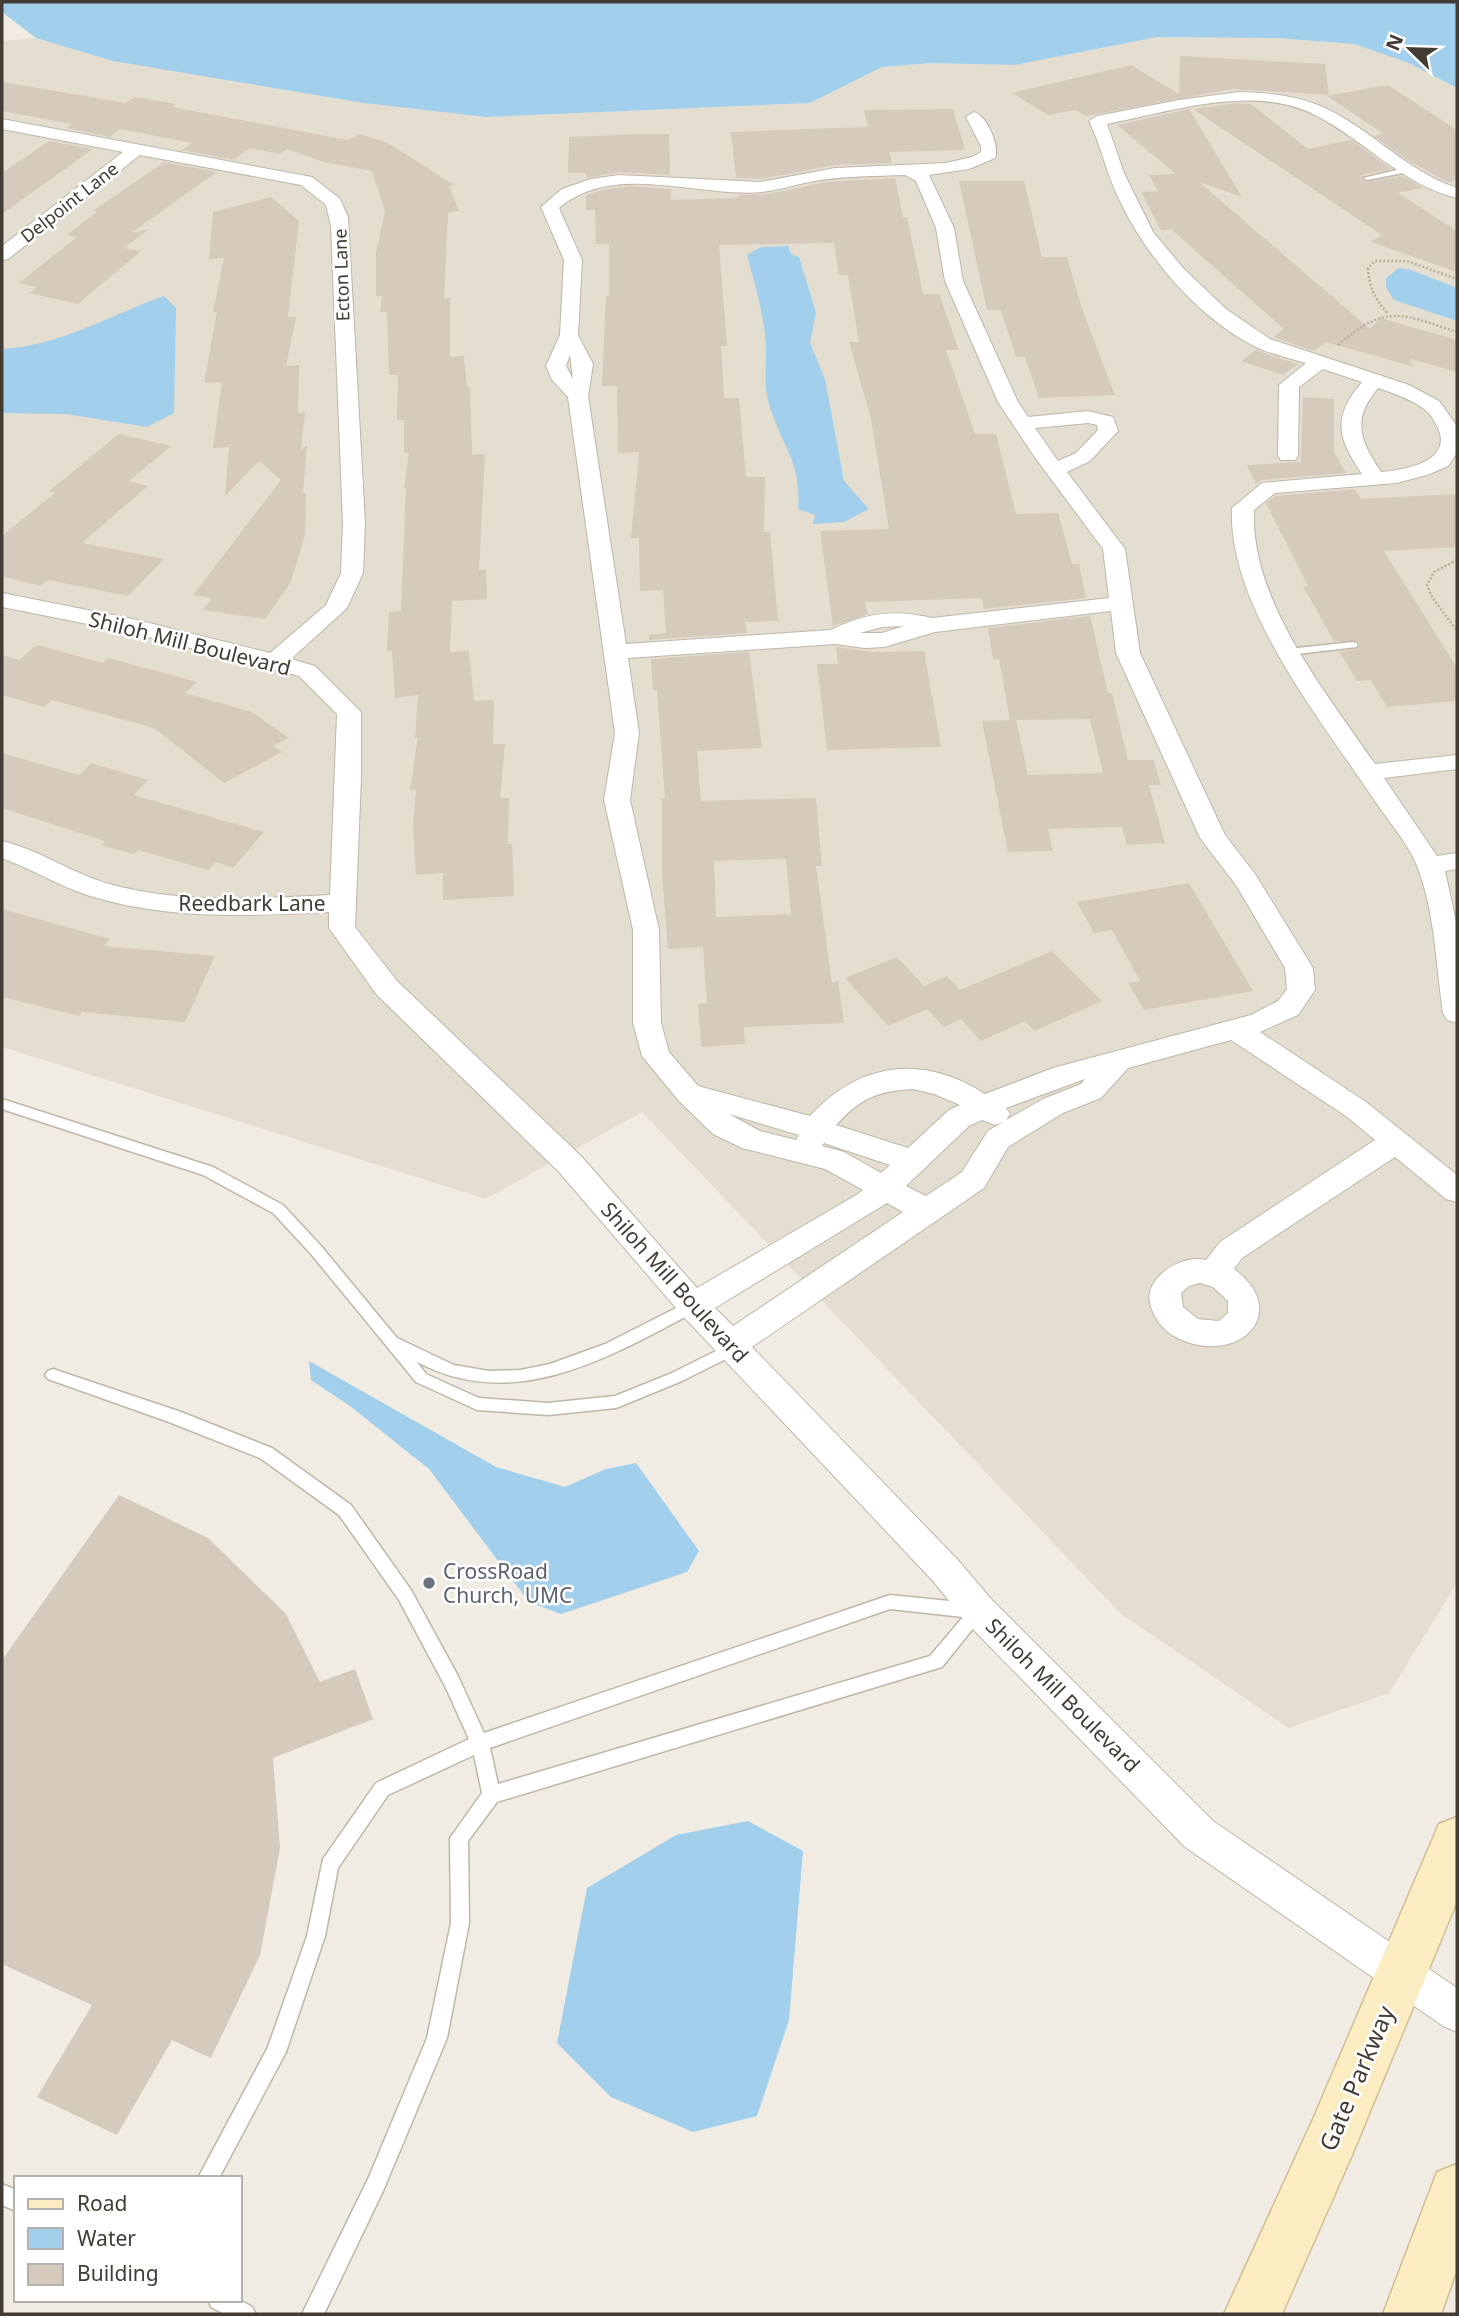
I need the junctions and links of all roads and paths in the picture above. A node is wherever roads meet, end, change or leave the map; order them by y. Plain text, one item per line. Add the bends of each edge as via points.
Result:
1 (1117, 102) dead end
2 (1136, 114) junction
3 (974, 117) dead end
4 (2, 124) edge
5 (137, 149) junction
6 (908, 170) junction
7 (1405, 170) junction
8 (1367, 178) dead end
9 (1457, 193) edge
10 (2, 255) edge
11 (1457, 279) edge
12 (1387, 313) junction
13 (1457, 332) edge
14 (569, 335) junction
15 (1320, 362) junction
16 (1374, 380) junction
17 (578, 396) junction
18 (1023, 423) junction
19 (1288, 456) dead end
20 (1054, 470) junction
21 (1376, 478) junction
22 (1457, 560) edge
23 (2, 600) edge
24 (1121, 603) junction
25 (1457, 631) edge
26 (1353, 645) dead end
27 (615, 652) junction
28 (1288, 652) junction
29 (273, 662) junction
30 (1457, 762) edge
31 (1368, 772) junction
32 (2, 849) edge
33 (1457, 861) edge
34 (1430, 865) junction
35 (344, 903) junction
36 (1457, 1013) edge
37 (1236, 1029) junction
38 (1117, 1062) junction
39 (2, 1104) edge
40 (984, 1106) junction
41 (1014, 1129) junction
42 (809, 1141) junction
43 (1396, 1141) junction
44 (911, 1161) junction
45 (883, 1188) junction
46 (1457, 1191) edge
47 (927, 1212) junction
48 (1214, 1273) dead end
49 (693, 1306) junction
50 (391, 1342) junction
51 (732, 1347) junction
52 (53, 1375) dead end
53 (979, 1611) junction
54 (480, 1742) junction
55 (491, 1795) junction
56 (1457, 1841) edge
57 (1400, 1972) junction
58 (1457, 2012) edge
59 (209, 2176) edge
60 (1457, 2192) edge
61 (222, 2302) edge
62 (244, 2314) edge
63 (313, 2314) edge
64 (1253, 2314) edge
65 (1412, 2314) edge

1 - 2 street
2 - 7 street via 1256,90 1318,111
2 - 15 street via 1097,121 1107,138 1115,173 1154,246 1242,332
3 - 6 street via 989,146 983,160
4 - 5 street, Ecton Lane
5 - 10 street, Delpoint Lane
5 - 29 street, Ecton Lane via 306,181 333,198 340,213 354,523 352,573 335,608
6 - 14 street via 858,171 758,187 631,181 583,184 559,196 550,207 573,260
6 - 18 street via 923,178 945,228 958,290 1003,391
7 - 8 lane
7 - 9 street
11 - 12 path via 1407,261 1375,261 1368,268 1369,287
12 - 13 path
12 - 15 path via 1353,330
14 - 17 street via 582,355 585,374
14 - 17 street via 556,366
15 - 16 street
15 - 19 street via 1289,385
16 - 21 street via 1356,399 1350,430 1355,449
16 - 21 street via 1432,405 1451,434 1441,462 1423,471
17 - 27 street
18 - 20 street
18 - 20 street via 1088,417 1106,421 1108,431 1083,457
20 - 24 street via 1114,549
21 - 28 street via 1269,487 1243,508 1242,530 1253,580
22 - 25 path via 1434,572 1427,585
23 - 29 street, Shiloh Mill Boulevard via 133,626
24 - 27 street via 932,625 864,642 835,637
24 - 37 street via 1128,653 1213,838 1246,880 1299,968 1301,990 1288,1008
26 - 28 lane
27 - 42 street via 627,733 617,800 646,930 646,1023 656,1056 723,1126 752,1140
28 - 31 street
29 - 35 street, Shiloh Mill Boulevard via 307,671 349,712
30 - 31 street
31 - 34 street
32 - 35 street, Reedbark Lane via 99,890 179,906
33 - 34 street
34 - 36 street
35 - 49 street, Shiloh Mill Boulevard via 342,928 387,988 570,1164
37 - 38 street
37 - 43 street
38 - 40 street via 1063,1075
38 - 41 street via 1091,1091
39 - 50 lane via 208,1171 278,1209
40 - 41 street
40 - 42 street via 937,1082 907,1077 874,1083 845,1096
40 - 44 street via 959,1118
41 - 47 street via 999,1139 973,1180
42 - 44 street
42 - 45 street
43 - 46 street
43 - 48 street via 1231,1250
44 - 45 street
45 - 47 street
45 - 49 street via 869,1202
47 - 51 street
49 - 50 lane via 576,1362 517,1379 459,1373
49 - 51 street, Shiloh Mill Boulevard
50 - 51 lane via 421,1378 477,1404 548,1409 616,1402 677,1377
51 - 53 street, Shiloh Mill Boulevard via 946,1570
52 - 54 lane via 266,1453 345,1510 405,1595
53 - 54 lane via 890,1602
53 - 55 lane via 936,1662
53 - 57 street, Shiloh Mill Boulevard via 1199,1834
54 - 55 lane
54 - 59 lane via 382,1789 329,1865 316,1936 276,2052
55 - 63 lane via 458,1838 460,1923 437,2038 376,2184
56 - 57 main road, Gate Parkway
57 - 58 street, Shiloh Mill Boulevard
57 - 64 main road, Gate Parkway
60 - 65 main road
61 - 62 lane

